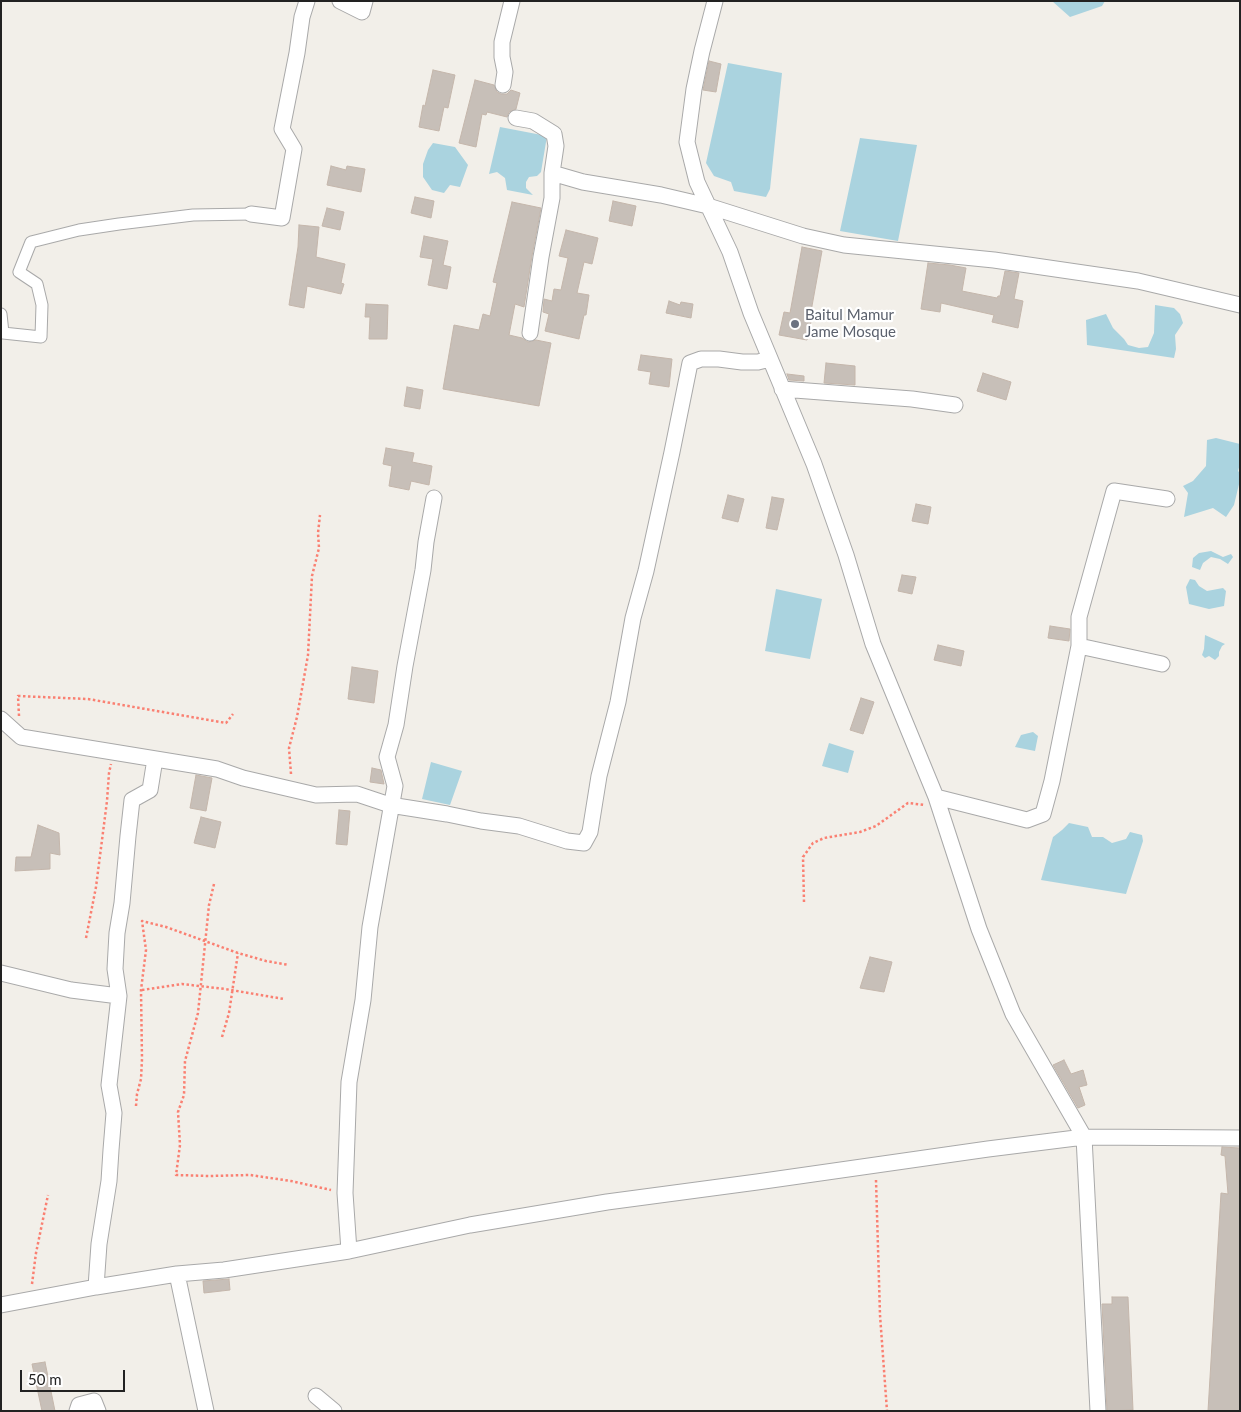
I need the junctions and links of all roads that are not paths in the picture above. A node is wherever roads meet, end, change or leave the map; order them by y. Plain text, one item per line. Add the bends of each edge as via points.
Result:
1 (307, 1) edge
2 (340, 1) edge
3 (365, 1) edge
4 (512, 1) edge
5 (715, 1) edge
6 (503, 85) dead end
7 (516, 118) dead end
8 (552, 173) junction
9 (708, 206) junction
10 (251, 214) joint
11 (1240, 305) edge
12 (1, 314) edge
13 (530, 334) dead end
14 (770, 359) junction
15 (782, 388) junction
16 (955, 405) dead end
17 (434, 498) dead end
18 (1167, 499) dead end
19 (1079, 646) junction
20 (1162, 664) dead end
21 (1, 719) edge
22 (155, 759) junction
23 (937, 801) junction
24 (390, 805) junction
25 (1, 973) edge
26 (118, 996) junction
27 (1084, 1137) junction
28 (1240, 1138) edge
29 (349, 1251) junction
30 (177, 1274) junction
31 (96, 1287) junction
32 (1, 1305) edge
33 (316, 1396) dead end
34 (77, 1411) edge
35 (98, 1411) edge
36 (206, 1411) edge
37 (334, 1411) edge
38 (1098, 1411) edge

1 - 10 street via 282,129 294,149 282,218
2 - 3 street via 362,12
4 - 6 street via 502,42
5 - 9 street via 694,89 687,142 697,182
7 - 8 street via 533,121 554,134 556,146
8 - 9 street
8 - 13 street via 552,198
9 - 11 street via 803,236 844,245 994,260 1138,281
9 - 14 street via 730,252
10 - 12 street via 192,215 119,224 31,242 20,272 37,284 42,305 41,337 3,333
14 - 15 street
14 - 24 street via 758,362 701,359 690,363 633,618 618,702 599,776 590,832 584,843 519,826
15 - 16 street
15 - 23 street via 817,473 873,644
17 - 24 street via 396,725 387,757 394,786
18 - 19 street via 1114,491 1079,617
19 - 20 street
19 - 23 street via 1043,814 1027,820
21 - 22 street via 21,737
22 - 24 street via 217,769 316,795 357,794
22 - 26 street via 150,790 132,800 117,933 115,969
23 - 27 street via 979,929 1013,1014
24 - 29 street via 349,1082 345,1193
25 - 26 street via 71,990
26 - 31 street via 110,1085 114,1113 109,1181
27 - 28 street
27 - 29 street via 607,1202 470,1225
27 - 38 street
29 - 30 street
30 - 31 street
30 - 36 street
31 - 32 street
33 - 37 street
34 - 35 street via 79,1405 94,1401

